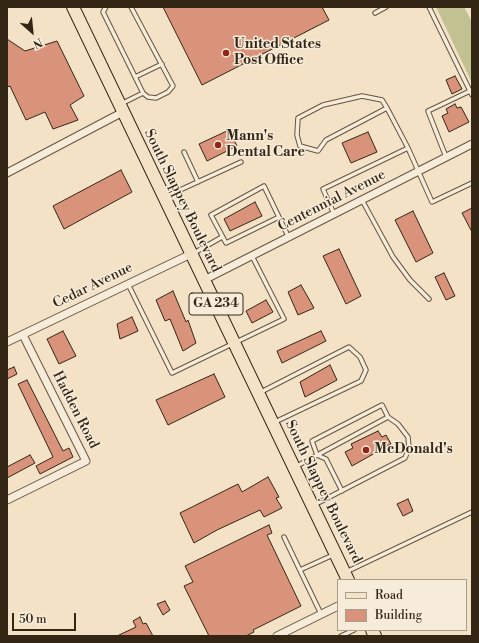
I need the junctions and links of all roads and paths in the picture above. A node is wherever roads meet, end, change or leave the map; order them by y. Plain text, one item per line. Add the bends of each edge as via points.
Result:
1 (72, 7) edge
2 (106, 7) edge
3 (131, 7) edge
4 (386, 7) edge
5 (429, 7) edge
6 (375, 13) dead end
7 (162, 64) junction
8 (135, 77) junction
9 (143, 92) junction
10 (471, 93) edge
11 (121, 108) junction
12 (387, 108) junction
13 (472, 144) edge
14 (408, 148) junction
15 (184, 152) dead end
16 (446, 157) junction
17 (241, 162) dead end
18 (418, 171) junction
19 (7, 173) edge
20 (198, 182) junction
21 (472, 183) edge
22 (164, 197) junction
23 (362, 200) junction
24 (334, 214) junction
25 (279, 217) junction
26 (222, 237) junction
27 (289, 238) junction
28 (191, 254) junction
29 (252, 256) junction
30 (204, 280) junction
31 (128, 284) junction
32 (429, 299) dead end
33 (23, 335) junction
34 (7, 342) edge
35 (234, 343) junction
36 (258, 393) junction
37 (388, 417) junction
38 (273, 423) junction
39 (317, 455) junction
40 (294, 468) junction
41 (342, 491) junction
42 (7, 500) edge
43 (313, 506) junction
44 (472, 512) edge
45 (284, 537) dead end
46 (336, 554) junction
47 (300, 570) junction
48 (346, 576) edge
49 (337, 606) edge
50 (321, 614) junction
51 (352, 631) edge
52 (290, 633) edge
53 (277, 636) edge
54 (341, 636) edge

1 - 11 main road, South Slappey Boulevard / GA 234
2 - 8 lane via 103,12
3 - 7 lane
4 - 6 lane
5 - 10 lane
7 - 8 lane
7 - 9 lane via 173,86 168,92 156,98 148,97
8 - 9 lane
9 - 11 lane
10 - 16 lane via 428,111
11 - 19 street
11 - 22 main road, South Slappey Boulevard / GA 234
12 - 12 lane via 326,140 318,151 300,146 297,135 298,118 323,105 362,96 382,100
12 - 14 lane
13 - 16 street, Centennial Avenue
14 - 18 lane
14 - 24 lane via 323,189
15 - 20 lane
16 - 18 street, Centennial Avenue
17 - 20 lane
18 - 21 lane via 432,202
18 - 23 street, Centennial Avenue
20 - 22 lane
22 - 28 main road, South Slappey Boulevard / GA 234
23 - 24 street, Centennial Avenue
23 - 32 lane via 394,257 410,280
24 - 27 street, Centennial Avenue
25 - 26 lane via 226,243
25 - 26 lane via 264,186 211,215
25 - 27 lane
26 - 28 lane
27 - 29 street, Centennial Avenue
28 - 30 main road, South Slappey Boulevard / GA 234
28 - 31 street, Cedar Avenue
29 - 30 street, Centennial Avenue
29 - 35 lane via 284,319
30 - 35 main road, South Slappey Boulevard / GA 234
31 - 33 street, Cedar Avenue
31 - 35 lane via 172,373
33 - 34 street, Cedar Avenue
33 - 42 street, Hadden Road via 86,461
35 - 36 main road, South Slappey Boulevard / GA 234
36 - 38 main road, South Slappey Boulevard / GA 234
36 - 38 lane via 348,347 360,357 366,370 361,381
37 - 39 lane
37 - 39 lane via 382,405 312,441
37 - 41 lane via 398,424 408,438 409,448 405,458
38 - 40 main road, South Slappey Boulevard / GA 234
39 - 40 lane
39 - 41 lane via 326,459
40 - 43 main road, South Slappey Boulevard / GA 234
41 - 43 lane
43 - 46 main road, South Slappey Boulevard / GA 234
44 - 48 lane
45 - 47 lane
46 - 47 lane
46 - 48 main road, South Slappey Boulevard / GA 234
47 - 50 lane
49 - 50 street
50 - 52 street
51 - 54 lane
52 - 53 street

